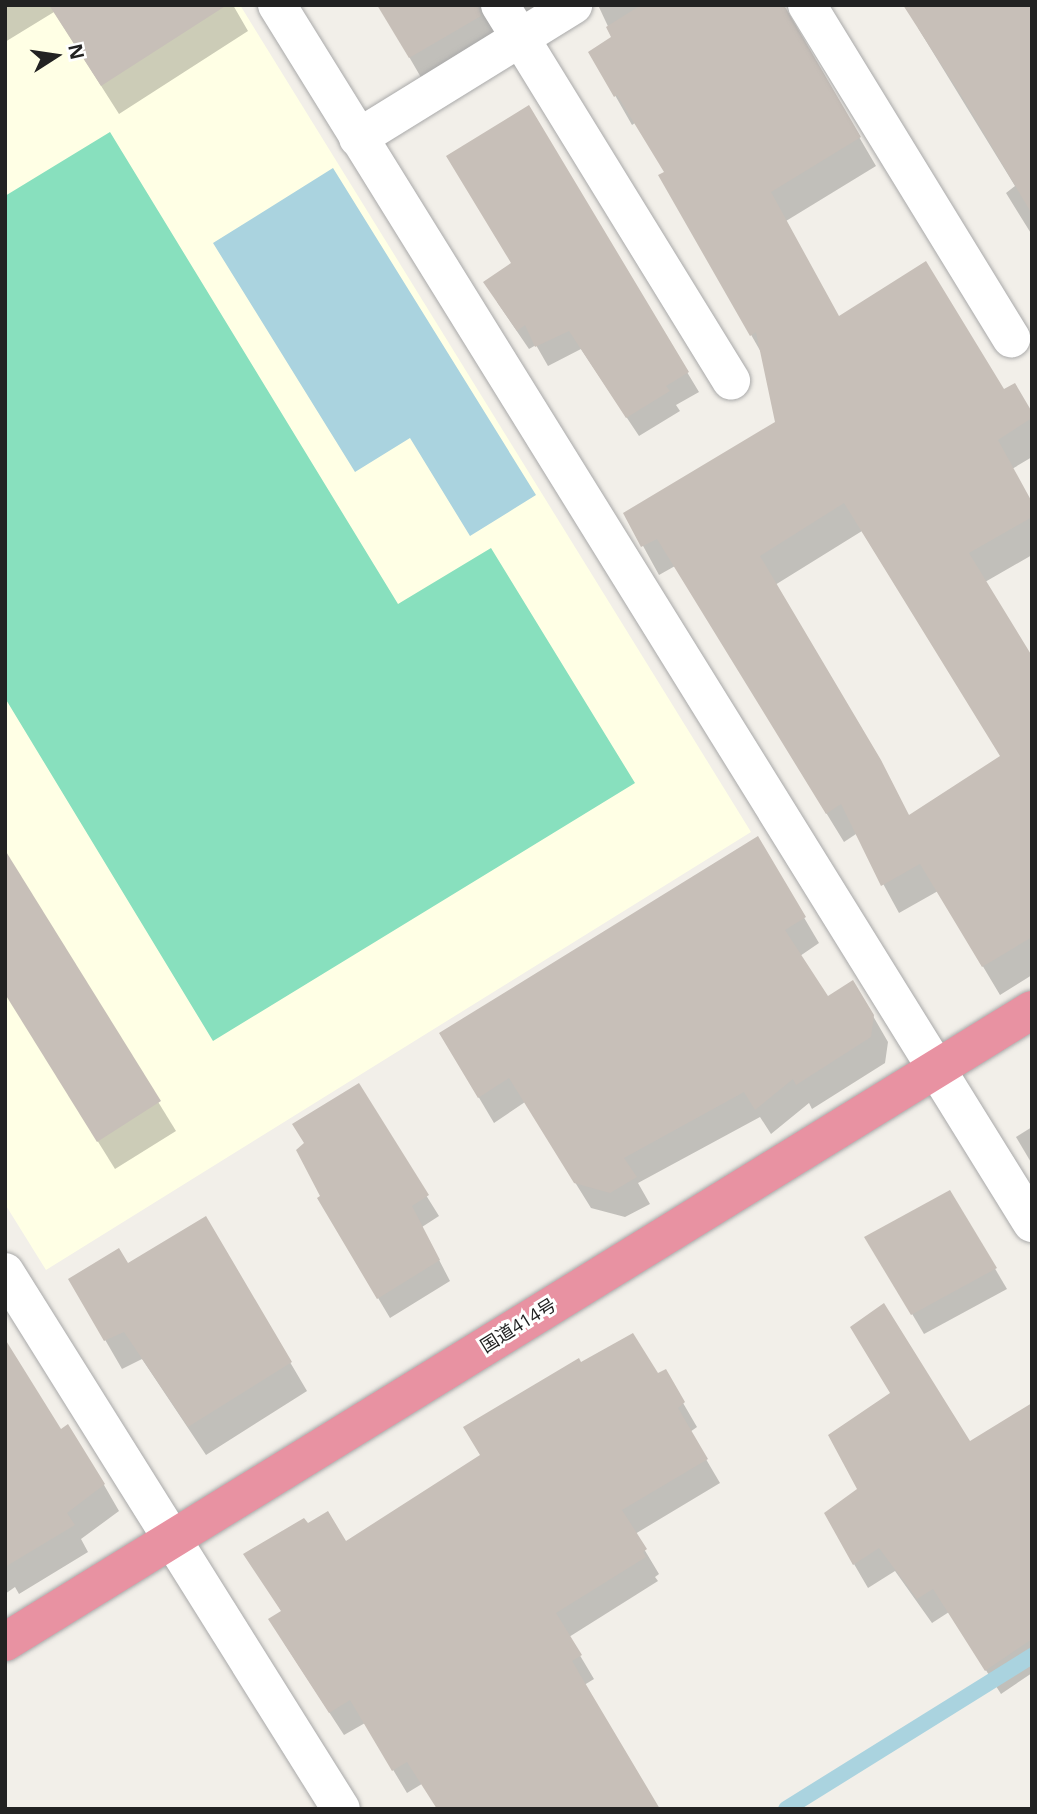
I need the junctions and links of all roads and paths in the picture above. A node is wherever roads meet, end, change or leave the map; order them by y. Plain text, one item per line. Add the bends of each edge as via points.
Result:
1 (277, 5) edge
2 (500, 5) edge
3 (573, 5) edge
4 (807, 5) edge
5 (520, 38) junction
6 (358, 138) junction
7 (1011, 338) dead end
8 (731, 381) dead end
9 (1032, 1010) edge
10 (938, 1068) junction
11 (1032, 1223) edge
12 (5, 1272) edge
13 (173, 1537) junction
14 (5, 1642) edge
15 (341, 1809) edge

1 - 6 street
2 - 5 street
3 - 5 street
4 - 7 street
5 - 6 street
5 - 8 street
6 - 10 street
9 - 10 highway, 国道414号
10 - 11 street
10 - 13 highway, 国道414号
12 - 13 street
13 - 14 highway, 国道414号
13 - 15 street

